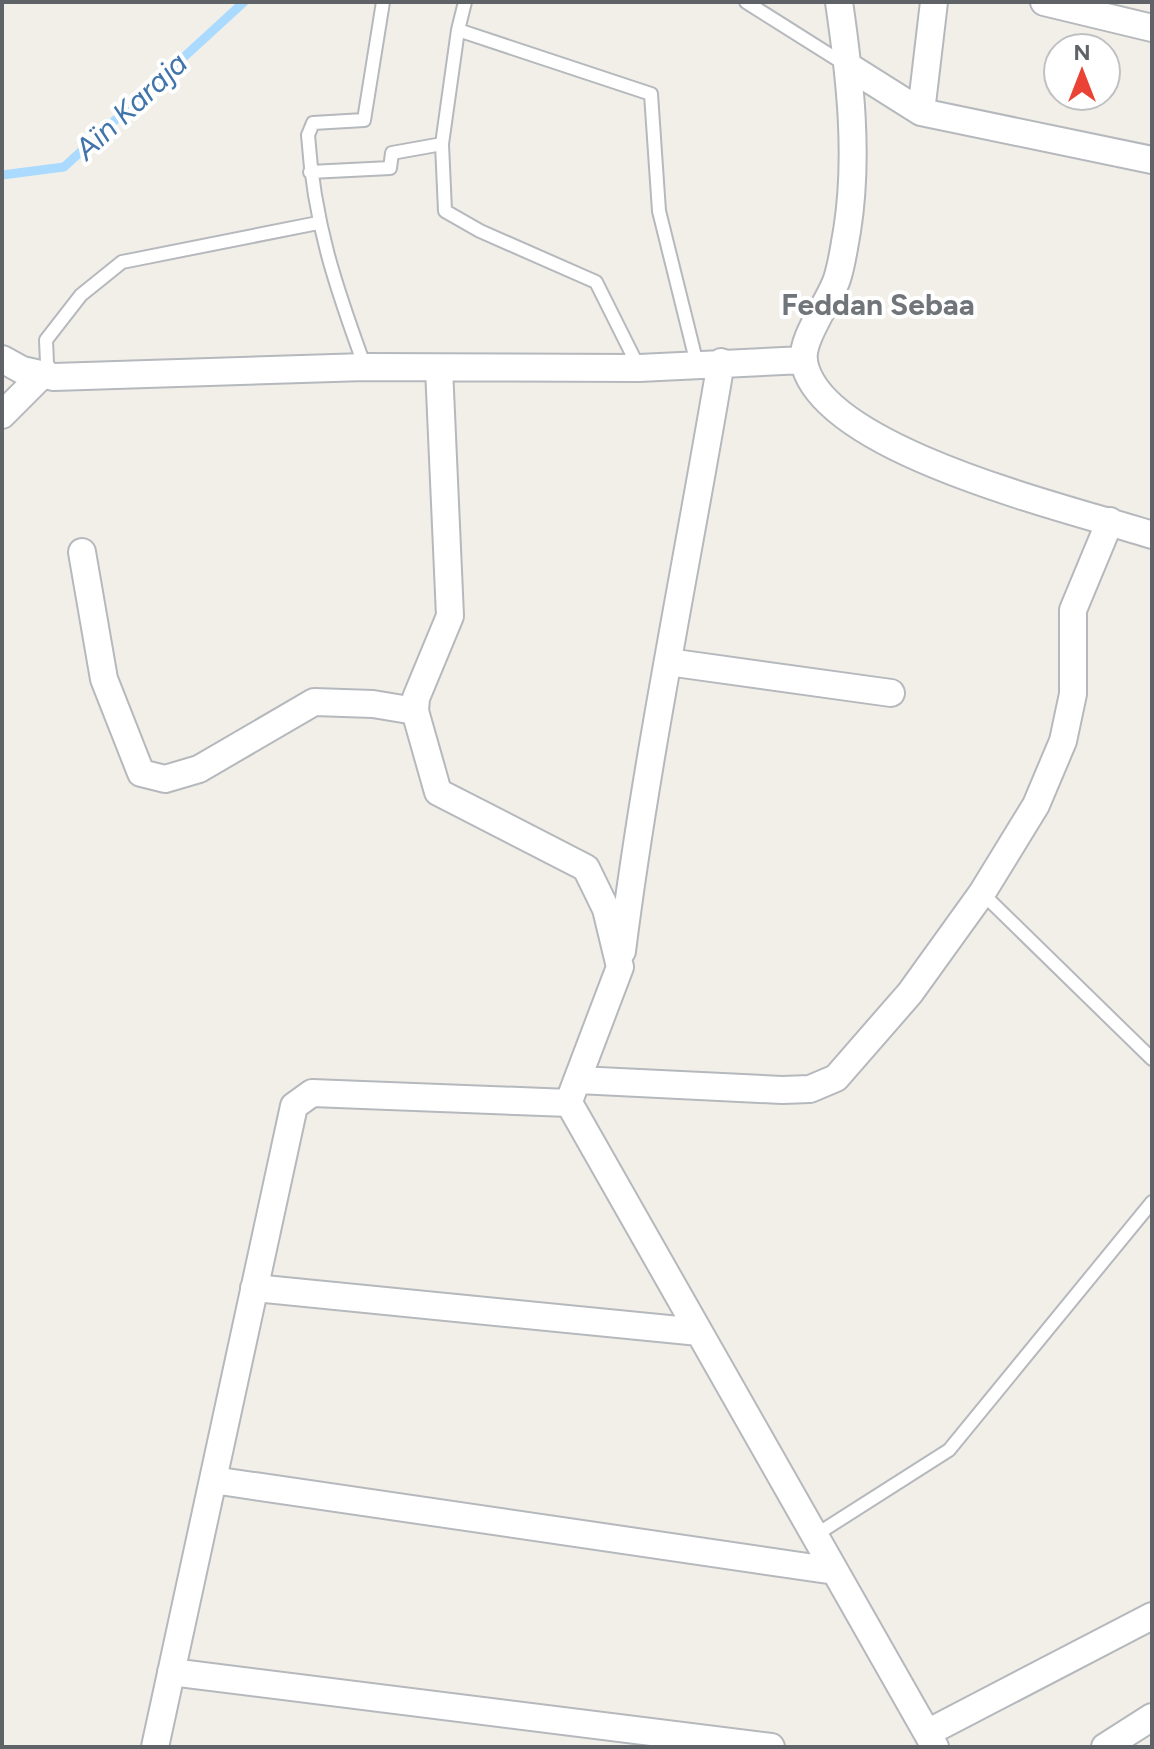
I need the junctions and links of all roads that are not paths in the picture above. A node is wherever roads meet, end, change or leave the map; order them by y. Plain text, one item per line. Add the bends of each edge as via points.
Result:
1 (383, 2) edge
2 (465, 2) edge
3 (746, 2) edge
4 (839, 2) edge
5 (934, 2) edge
6 (1044, 2) edge
7 (1152, 28) edge
8 (458, 30) junction
9 (848, 66) junction
10 (921, 112) junction
11 (442, 144) junction
12 (1152, 160) edge
13 (310, 172) junction
14 (318, 223) junction
15 (2, 359) edge
16 (804, 360) junction
17 (709, 363) junction
18 (365, 367) junction
19 (439, 368) junction
20 (639, 368) junction
21 (48, 376) junction
22 (2, 415) edge
23 (1110, 521) junction
24 (1152, 535) edge
25 (82, 552) dead end
26 (668, 662) junction
27 (891, 693) dead end
28 (415, 711) junction
29 (982, 893) junction
30 (620, 967) junction
31 (1152, 1059) edge
32 (573, 1092) junction
33 (1152, 1202) edge
34 (254, 1288) junction
35 (699, 1332) junction
36 (213, 1480) junction
37 (814, 1537) junction
38 (835, 1571) junction
39 (1152, 1616) edge
40 (171, 1672) junction
41 (1152, 1717) edge
42 (931, 1740) edge
43 (155, 1747) edge
44 (771, 1747) edge
45 (1105, 1747) edge

1 - 13 lane via 364,120 313,123 308,135
2 - 8 lane
3 - 9 lane
4 - 9 street
5 - 10 street
6 - 7 street
8 - 11 lane
8 - 17 lane via 651,94 659,211
9 - 10 street
9 - 16 street via 852,180 847,230 837,280
10 - 12 street
11 - 13 lane via 392,153 390,168
11 - 20 lane via 445,211 596,282
13 - 14 lane
14 - 18 lane via 333,284
14 - 21 lane via 122,262 81,295 46,340
15 - 21 street
16 - 17 street
16 - 23 street via 813,384 847,417 900,451 1055,509
17 - 20 street
17 - 26 street
18 - 19 street
18 - 21 street
19 - 20 street
19 - 28 street via 450,616
21 - 22 street
23 - 24 street
23 - 29 street via 1073,610 1073,694 1063,741 1036,805
25 - 28 street via 104,679 141,773 165,779 199,769 314,702
26 - 27 street
26 - 30 street via 641,802
28 - 30 street via 438,792 586,868 606,909
29 - 31 lane
29 - 32 street via 910,993 836,1078 810,1089
30 - 32 street
32 - 34 street via 312,1093 301,1099 294,1106
32 - 35 street
33 - 37 lane via 949,1450
34 - 35 street
34 - 36 street
35 - 37 street
36 - 38 street
36 - 40 street
37 - 38 street
38 - 42 street
39 - 42 street
40 - 43 street
40 - 44 street
41 - 45 street

